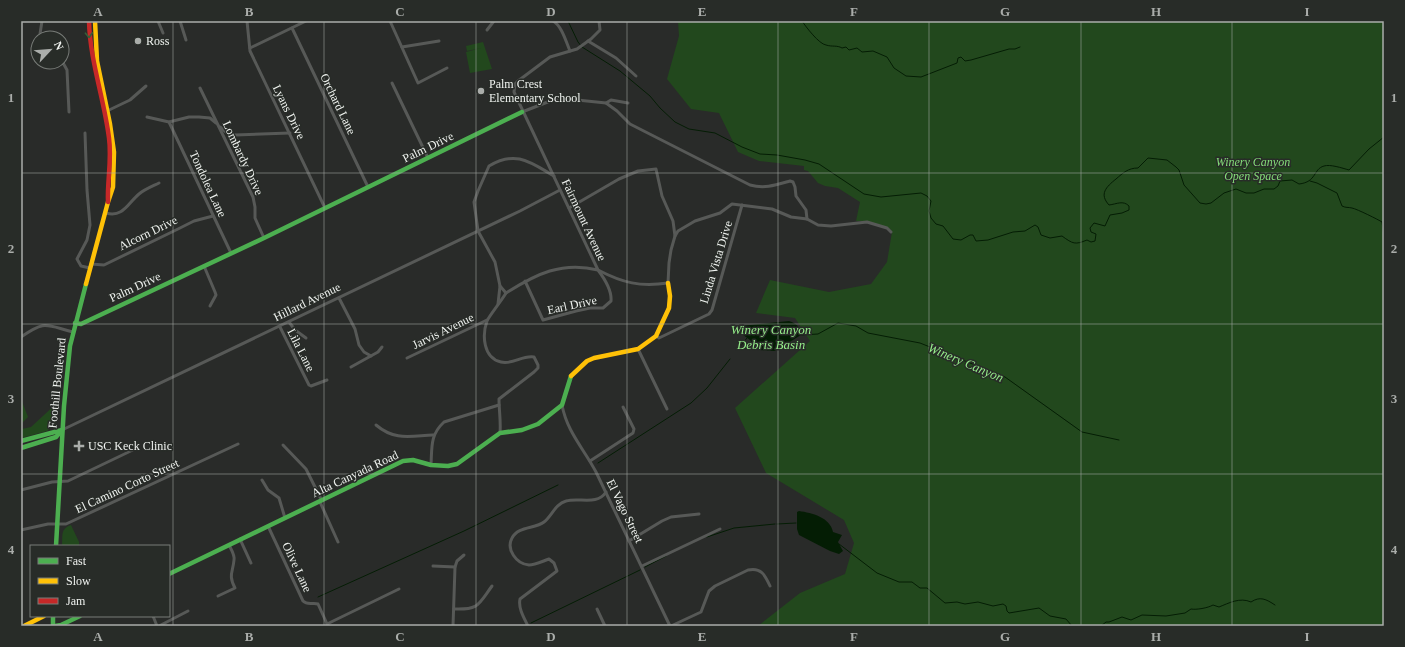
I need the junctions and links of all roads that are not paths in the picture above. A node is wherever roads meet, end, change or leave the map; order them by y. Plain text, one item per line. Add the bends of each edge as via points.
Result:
1 (89, 21) edge
2 (95, 21) edge
3 (158, 21) edge
4 (180, 21) edge
5 (247, 21) edge
6 (306, 21) edge
7 (390, 21) edge
8 (494, 21) edge
9 (553, 21) edge
10 (599, 21) edge
11 (292, 28) junction
12 (487, 30) dead end
13 (163, 32) dead end
14 (186, 40) dead end
15 (439, 41) dead end
16 (586, 42) junction
17 (402, 47) junction
18 (250, 48) junction
19 (570, 51) junction
20 (448, 68) dead end
21 (67, 70) edge
22 (636, 76) dead end
23 (99, 81) junction
24 (392, 83) dead end
25 (146, 86) dead end
26 (200, 88) dead end
27 (606, 103) junction
28 (628, 103) dead end
29 (106, 111) junction
30 (69, 112) dead end
31 (522, 112) junction
32 (147, 117) dead end
33 (169, 122) junction
34 (219, 127) junction
35 (85, 133) dead end
36 (290, 133) junction
37 (428, 158) junction
38 (554, 176) junction
39 (159, 183) dead end
40 (368, 187) junction
41 (560, 190) junction
42 (742, 205) junction
43 (325, 208) junction
44 (569, 208) junction
45 (106, 213) junction
46 (213, 216) junction
47 (807, 219) junction
48 (478, 231) junction
49 (891, 232) dead end
50 (675, 236) junction
51 (264, 238) junction
52 (231, 253) junction
53 (91, 266) junction
54 (204, 266) junction
55 (598, 270) junction
56 (525, 281) junction
57 (668, 283) junction
58 (500, 286) junction
59 (506, 293) junction
60 (340, 298) junction
61 (210, 306) dead end
62 (498, 307) junction
63 (487, 319) junction
64 (289, 322) junction
65 (75, 323) junction
66 (280, 327) junction
67 (72, 332) junction
68 (656, 336) junction
69 (21, 337) edge
70 (306, 338) dead end
71 (382, 347) dead end
72 (638, 349) junction
73 (371, 356) junction
74 (407, 358) dead end
75 (352, 367) dead end
76 (327, 380) dead end
77 (499, 405) junction
78 (562, 405) junction
79 (623, 407) dead end
80 (666, 409) dead end
81 (376, 425) dead end
82 (62, 430) junction
83 (500, 433) junction
84 (433, 435) junction
85 (21, 441) edge
86 (238, 444) dead end
87 (283, 445) dead end
88 (21, 448) edge
89 (137, 448) dead end
90 (590, 460) junction
91 (431, 465) junction
92 (262, 480) dead end
93 (60, 482) junction
94 (21, 490) edge
95 (606, 492) junction
96 (321, 502) junction
97 (699, 514) dead end
98 (285, 518) junction
99 (58, 524) junction
100 (268, 526) junction
101 (720, 529) dead end
102 (21, 530) edge
103 (240, 539) junction
104 (629, 541) junction
105 (338, 542) dead end
106 (56, 545) edge
107 (229, 545) junction
108 (464, 555) dead end
109 (251, 563) dead end
110 (433, 566) dead end
111 (455, 566) junction
112 (642, 566) junction
113 (170, 574) edge
114 (492, 586) dead end
115 (770, 586) dead end
116 (399, 589) dead end
117 (218, 596) dead end
118 (454, 609) junction
119 (596, 609) dead end
120 (188, 611) dead end
121 (42, 617) edge
122 (78, 617) edge
123 (153, 617) edge
124 (327, 625) edge
125 (24, 626) edge
126 (54, 626) edge
127 (158, 626) edge
128 (453, 626) edge
129 (528, 626) edge
130 (605, 626) edge
131 (671, 626) edge

1 -> 23 main road, Foothill Boulevard via 90,50
2 - 23 main road, Foothill Boulevard
3 - 13 street
4 - 14 street
5 - 18 street, Lyans Drive
6 - 11 street
7 - 17 street
8 - 12 street
9 - 19 street via 561,30
10 - 16 street via 600,30
11 - 18 street
11 - 40 street, Orchard Lane
15 - 17 street
16 - 19 street, Fairmount Avenue
16 - 22 street via 619,60
17 - 20 street via 418,83
18 - 36 street, Lyans Drive
19 - 31 street, Fairmount Avenue via 550,57 518,81 514,92
21 - 30 street
23 - 29 main road, Foothill Boulevard
24 - 37 street
25 - 29 street via 130,100
26 - 34 street, Lombardy Drive
27 - 28 street, Palm Drive via 610,100
27 - 31 street, Palm Drive via 558,98
27 - 47 street via 630,124 750,185 768,187 790,180 793,182 796,196 806,210
29 - 45 main road, Foothill Boulevard via 113,136 114,166 113,189
31 - 37 main road, Palm Drive
31 - 38 street, Fairmount Avenue
32 - 33 street
33 - 34 street via 199,117 212,119
33 - 46 street, Tondolea Lane
34 - 36 street via 235,136
34 - 51 street, Lombardy Drive via 253,197 255,218
35 - 53 street via 90,225 87,240 77,259 81,266
36 - 43 street, Lyans Drive
37 - 40 main road, Palm Drive
38 - 41 street, Fairmount Avenue
38 - 48 street via 526,160 504,158 489,166 474,202
39 - 45 street via 140,193 117,214
40 - 43 main road, Palm Drive
41 - 44 street, Fairmount Avenue
41 - 48 street, Hillard Avenue
42 - 47 street via 772,209 791,217
42 - 50 street via 732,204 720,213 695,221
42 - 68 street, Linda Vista Drive via 712,310 709,314 669,334 659,338
43 - 51 main road, Palm Drive
44 - 50 street via 619,179 638,171 656,169 662,196 673,221
44 - 55 street, Fairmount Avenue
45 - 53 main road, Foothill Boulevard
46 - 52 street, Tondolea Lane
46 - 53 street, Alcorn Drive via 190,222 104,264
47 - 49 street via 831,226 867,222 888,228
48 - 58 street via 495,262
48 - 60 street, Hillard Avenue
50 - 57 street
51 - 52 main road, Palm Drive
52 - 54 main road, Palm Drive
53 - 65 main road, Foothill Boulevard
54 - 61 street via 216,292
54 - 65 main road, Palm Drive via 82,324
55 - 56 street via 570,267 556,269
55 - 56 street, Earl Drive via 611,296 611,302 607,306 543,320
55 - 57 street, Fairmount Avenue via 623,282 646,285
56 - 59 street
57 - 68 main road via 669,308
58 - 59 street
58 - 62 street
59 - 62 street
60 - 64 street, Hillard Avenue
60 - 73 street via 355,329 359,345
62 - 63 street
63 - 74 street, Jarvis Avenue
63 - 77 street via 484,340 490,356 500,362 534,357 538,365 534,372 501,397
64 - 66 street, Hillard Avenue
64 - 70 street
65 - 67 main road, Foothill Boulevard
66 - 76 street, Lila Lane via 309,385
66 - 82 street, Hillard Avenue
67 - 69 street via 52,326 40,326
67 - 82 main road, Foothill Boulevard
68 - 72 main road
71 - 73 street
72 - 78 main road via 586,361 572,375
72 - 80 street
73 - 75 street
77 - 83 street
77 - 84 street via 444,422
78 - 83 main road, Alta Canyada Road via 538,424 522,430
78 - 90 street, El Vago Street via 564,418 572,434
79 - 90 street via 634,429 633,434
81 - 84 street via 396,436
82 - 85 main road, Hillard Avenue
82 - 88 main road, Hillard Avenue via 56,437
82 - 93 main road, Foothill Boulevard
83 - 91 main road, Alta Canyada Road via 458,464
84 - 91 street
86 - 99 street, El Camino Corto Street via 66,524
87 - 96 street via 306,469
89 - 93 street via 68,481
90 - 95 street, El Vago Street
91 - 96 main road, Alta Canyada Road via 412,460 403,461
92 - 98 street via 268,490 279,498
93 - 94 street
93 - 99 main road, Foothill Boulevard
95 - 104 street, El Vago Street
95 - 129 street via 603,497 597,499 565,501 544,522 517,532 512,539 510,548 513,556 521,563 529,565 549,559 557,571 520,599 520,609
96 - 98 main road, Alta Canyada Road
96 - 105 street
97 - 104 street via 671,517
98 - 100 main road, Alta Canyada Road
99 - 102 street, El Camino Corto Street
99 - 106 main road, Foothill Boulevard
100 - 103 main road, Alta Canyada Road
100 - 124 street, Olive Lane via 303,601 318,604
101 - 112 street
103 - 107 main road, Alta Canyada Road
103 - 109 street
104 - 112 street, El Vago Street
107 - 113 main road, Alta Canyada Road
107 - 117 street via 234,558 231,575 235,588
108 - 111 street
110 - 111 street
111 - 118 street
112 - 131 street, El Vago Street
114 - 118 street via 474,608
115 - 131 street via 758,569 748,570 715,586 707,593 701,612
116 - 124 street
118 - 128 street
119 - 130 street
120 - 127 street
121 - 125 main road
122 - 126 main road
123 - 127 street

